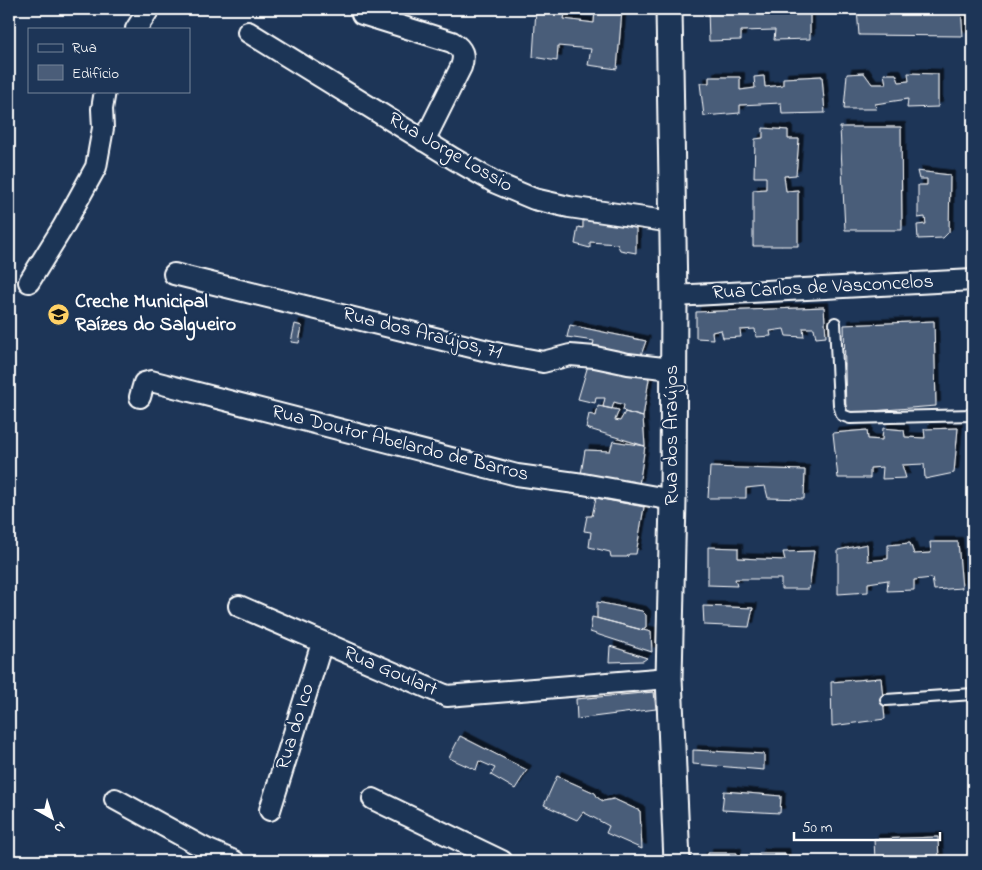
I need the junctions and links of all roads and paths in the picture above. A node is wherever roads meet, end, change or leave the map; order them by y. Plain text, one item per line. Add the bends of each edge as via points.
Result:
1 (149, 9) edge
2 (669, 9) edge
3 (362, 14) dead end
4 (137, 28) edge
5 (248, 32) dead end
6 (105, 92) edge
7 (424, 141) junction
8 (672, 222) junction
9 (174, 274) dead end
10 (973, 280) edge
11 (29, 282) dead end
12 (674, 296) junction
13 (836, 323) dead end
14 (672, 370) junction
15 (140, 397) dead end
16 (973, 415) edge
17 (673, 500) junction
18 (239, 606) dead end
19 (322, 643) junction
20 (669, 678) junction
21 (973, 694) edge
22 (886, 700) dead end
23 (115, 798) dead end
24 (373, 799) dead end
25 (270, 810) dead end
26 (234, 861) edge
27 (502, 861) edge
28 (677, 861) edge

1 - 4 street
2 - 8 street, Rua dos Araújos
3 - 7 street via 452,42 462,52 462,68
5 - 7 street, Rua Jorge Lossio
6 - 11 street via 96,167
7 - 8 street, Rua Jorge Lossio via 496,183 534,199
8 - 12 street, Rua dos Araújos
9 - 14 street, Rua dos Araújos, 71 via 500,354 543,362 570,355 595,357
10 - 12 street, Rua Carlos de Vasconcelos
12 - 14 street, Rua dos Araújos
13 - 16 lane via 842,415 850,418
14 - 17 street, Rua dos Araújos
15 - 17 street, Rua Doutor Abelardo de Barros via 144,383 151,381 517,474
17 - 20 street, Rua dos Araújos
18 - 19 street, Rua Goulart
19 - 20 street, Rua Goulart via 447,696
19 - 25 street, Rua do Ico
20 - 28 street, Rua dos Araújos
21 - 22 lane
23 - 26 street
24 - 27 street

